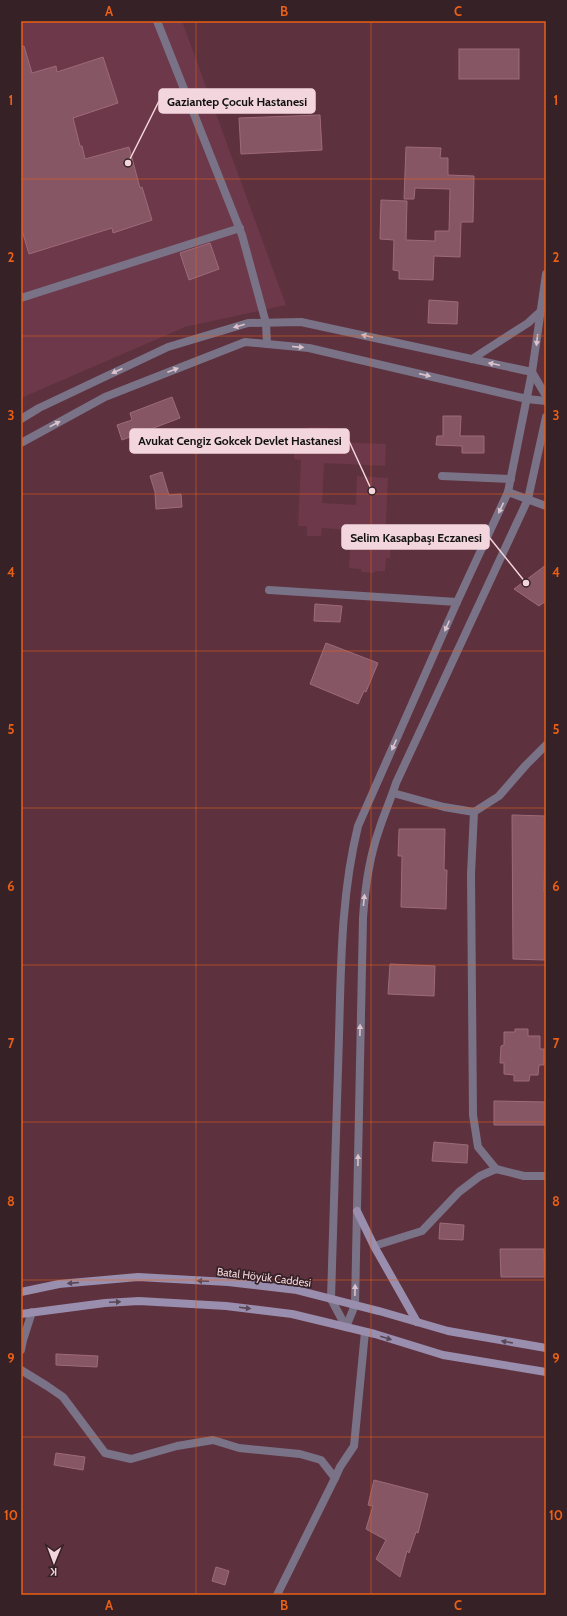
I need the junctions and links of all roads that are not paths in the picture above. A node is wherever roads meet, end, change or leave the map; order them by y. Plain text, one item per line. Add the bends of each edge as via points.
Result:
1 (157, 21) edge
2 (240, 228) junction
3 (546, 274) edge
4 (21, 298) edge
5 (540, 312) junction
6 (266, 323) junction
7 (267, 344) junction
8 (472, 359) junction
9 (532, 372) junction
10 (546, 396) edge
11 (527, 399) junction
12 (546, 402) edge
13 (546, 417) edge
14 (21, 419) edge
15 (21, 443) edge
16 (442, 476) dead end
17 (511, 479) junction
18 (508, 492) junction
19 (528, 499) junction
20 (546, 506) edge
21 (269, 590) dead end
22 (457, 602) junction
23 (546, 745) edge
24 (393, 793) junction
25 (474, 812) junction
26 (496, 1169) junction
27 (546, 1176) edge
28 (356, 1211) junction
29 (374, 1246) junction
30 (21, 1292) edge
31 (331, 1299) junction
32 (355, 1305) junction
33 (32, 1312) junction
34 (21, 1314) edge
35 (417, 1322) junction
36 (346, 1327) junction
37 (365, 1332) junction
38 (546, 1348) edge
39 (21, 1350) edge
40 (21, 1370) edge
41 (546, 1372) edge
42 (335, 1478) junction
43 (277, 1595) edge

1 - 2 street
2 - 4 street
2 - 6 street
3 - 5 street
5 - 8 street via 528,323
5 -> 9 street
6 - 7 street
8 -> 6 street via 301,322
6 -> 14 street via 248,324 168,347
7 -> 11 street via 309,348
15 -> 7 street via 105,397 244,342
9 -> 8 street
9 - 10 street
9 - 11 street
11 - 12 street
11 - 17 street
13 - 19 street
16 - 17 street
17 - 18 street
18 - 19 street
18 -> 22 street
19 - 20 street
19 - 24 street
21 - 22 street
22 -> 31 street via 358,826 348,869 342,941
23 - 25 street via 499,796
24 - 25 street
28 -> 24 street via 362,918 371,856
25 - 26 street via 471,874 473,1115 478,1147
26 - 27 street via 524,1176
26 - 29 street via 480,1176 459,1192 422,1232
28 - 29 main road
32 -> 28 street
29 - 35 main road
31 -> 30 main road, Batal Höyük Caddesi via 297,1290 228,1282 138,1277 59,1284
31 - 32 main road, Batal Höyük Caddesi
31 - 36 street
32 - 35 main road, Batal Höyük Caddesi
32 - 36 street
33 - 34 main road
33 -> 36 main road via 138,1301 226,1306 292,1314
33 - 39 street
38 -> 35 main road, Batal Höyük Caddesi via 448,1332
36 - 37 main road
37 -> 41 main road via 443,1355
37 - 42 street via 354,1446
40 - 42 street via 63,1397 105,1453 131,1459 177,1446 213,1440 239,1448 300,1454 321,1460
42 - 43 street

